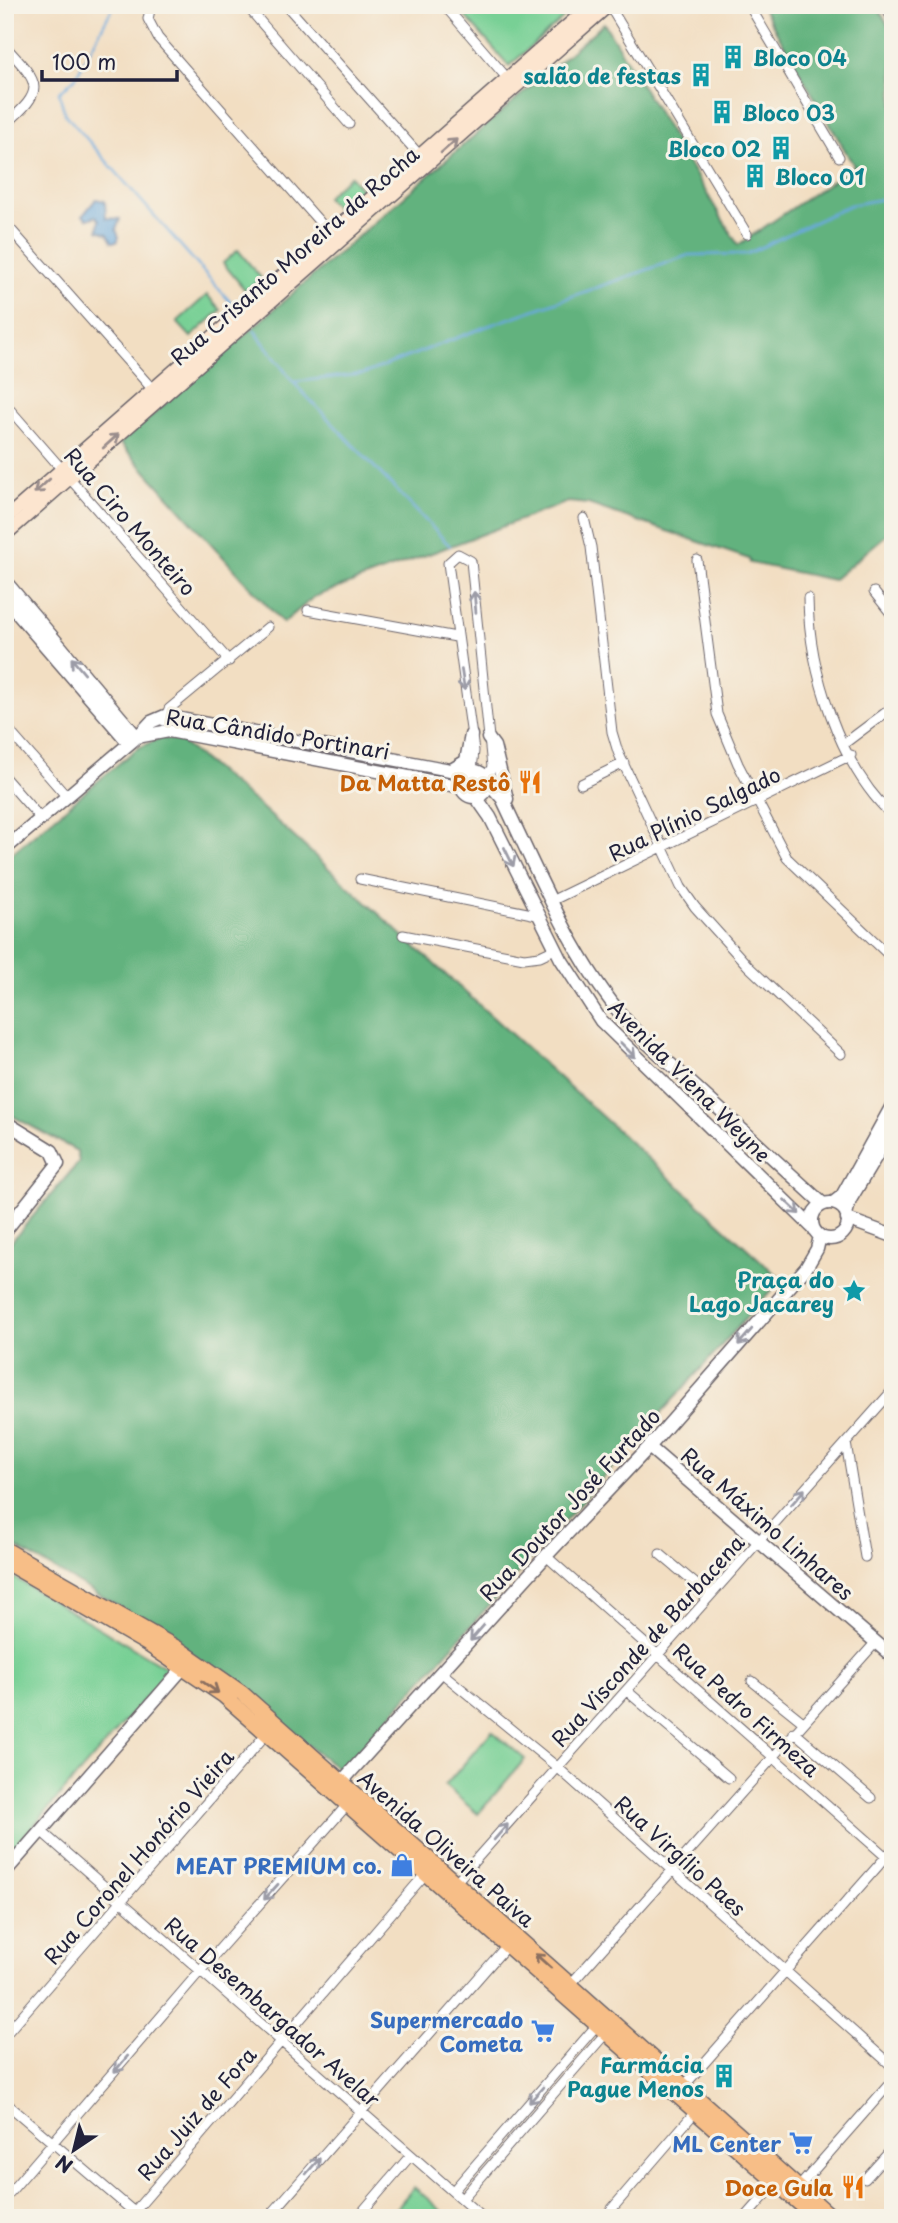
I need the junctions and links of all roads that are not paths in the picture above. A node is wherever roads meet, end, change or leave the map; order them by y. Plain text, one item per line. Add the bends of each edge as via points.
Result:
1 (151, 5) edge
2 (246, 5) edge
3 (286, 5) edge
4 (444, 5) edge
5 (591, 5) edge
6 (609, 5) edge
7 (749, 5) edge
8 (884, 5) edge
9 (893, 20) edge
10 (5, 46) edge
11 (512, 83) junction
12 (349, 124) dead end
13 (5, 125) edge
14 (839, 157) dead end
15 (423, 160) junction
16 (5, 223) edge
17 (747, 234) dead end
18 (334, 239) junction
19 (156, 393) junction
20 (5, 404) edge
21 (66, 473) junction
22 (584, 518) dead end
23 (5, 519) edge
24 (5, 535) edge
25 (697, 560) dead end
26 (5, 581) edge
27 (874, 592) dead end
28 (808, 598) dead end
29 (5, 599) edge
30 (308, 610) dead end
31 (893, 616) edge
32 (268, 627) dead end
33 (456, 637) junction
34 (229, 661) junction
35 (893, 707) edge
36 (165, 716) junction
37 (5, 726) edge
38 (162, 731) junction
39 (471, 735) junction
40 (488, 737) junction
41 (133, 740) junction
42 (845, 743) junction
43 (341, 755) junction
44 (850, 755) junction
45 (624, 764) junction
46 (464, 771) junction
47 (5, 778) edge
48 (487, 780) junction
49 (581, 784) dead end
50 (461, 787) junction
51 (67, 797) junction
52 (476, 797) junction
53 (759, 802) junction
54 (508, 810) junction
55 (893, 816) edge
56 (41, 819) junction
57 (665, 848) junction
58 (5, 849) edge
59 (360, 879) dead end
60 (551, 901) junction
61 (537, 915) junction
62 (404, 935) dead end
63 (578, 951) junction
64 (558, 954) junction
65 (893, 958) edge
66 (592, 974) junction
67 (577, 987) junction
68 (841, 1054) dead end
69 (893, 1104) edge
70 (5, 1122) edge
71 (893, 1128) edge
72 (828, 1203) junction
73 (847, 1216) junction
74 (5, 1231) edge
75 (817, 1232) junction
76 (893, 1237) edge
77 (893, 1390) edge
78 (846, 1443) junction
79 (649, 1447) junction
80 (760, 1540) junction
81 (5, 1549) edge
82 (660, 1554) dead end
83 (546, 1556) junction
84 (865, 1557) dead end
85 (7, 1567) edge
86 (710, 1595) junction
87 (876, 1642) junction
88 (659, 1654) junction
89 (893, 1657) edge
90 (187, 1662) junction
91 (442, 1673) junction
92 (752, 1681) dead end
93 (627, 1691) junction
94 (803, 1722) junction
95 (268, 1732) junction
96 (794, 1732) junction
97 (775, 1756) junction
98 (557, 1767) junction
99 (729, 1778) dead end
100 (337, 1787) junction
101 (871, 1798) dead end
102 (348, 1804) junction
103 (41, 1831) junction
104 (893, 1849) edge
105 (889, 1860) edge
106 (673, 1871) junction
107 (5, 1872) edge
108 (427, 1872) junction
109 (455, 1883) junction
110 (121, 1901) junction
111 (511, 1940) junction
112 (201, 1970) junction
113 (783, 1970) junction
114 (570, 1985) junction
115 (601, 2029) junction
116 (6, 2034) edge
117 (282, 2040) junction
118 (893, 2067) edge
119 (893, 2080) edge
120 (684, 2086) junction
121 (5, 2102) edge
122 (696, 2111) junction
123 (361, 2112) junction
124 (54, 2142) junction
125 (893, 2148) edge
126 (411, 2155) junction
127 (865, 2179) dead end
128 (776, 2183) junction
129 (799, 2187) junction
130 (453, 2191) junction
131 (5, 2199) edge
132 (462, 2199) junction
133 (135, 2216) edge
134 (268, 2218) edge
135 (357, 2218) edge
136 (483, 2218) edge
137 (604, 2218) edge
138 (745, 2218) edge
139 (816, 2218) edge
140 (833, 2218) edge

1 - 18 street via 148,19 158,38
2 - 12 street
3 - 15 street
4 - 11 street
5 - 11 main road, Rua Crisanto Moreira da Rocha
6 - 11 main road, Rua Crisanto Moreira da Rocha
6 - 17 street
7 - 14 street
8 - 9 street
10 - 13 street via 32,78 35,91 29,104
11 - 15 main road, Rua Crisanto Moreira da Rocha
15 - 18 main road, Rua Crisanto Moreira da Rocha
16 - 19 street
18 - 19 main road, Rua Crisanto Moreira da Rocha
19 - 21 main road, Rua Crisanto Moreira da Rocha
20 - 21 street, Rua Ciro Monteiro
21 -> 23 main road, Rua Crisanto Moreira da Rocha
21 - 24 main road, Rua Crisanto Moreira da Rocha
21 - 34 street, Rua Ciro Monteiro
22 - 45 street via 612,732
25 - 53 street via 718,714
41 -> 26 street
27 - 31 street
28 - 42 street via 808,625 819,681
29 - 41 street
30 - 33 street
32 - 34 street
33 -> 39 street
40 -> 33 street via 471,561 462,554 452,556 449,564
34 - 36 street
35 - 42 street
36 - 38 street
36 - 41 street, Rua Cândido Portinari via 151,722
36 - 43 street, Rua Cândido Portinari
37 - 51 street
38 - 41 street, Rua Cândido Portinari
38 - 43 street, Rua Cândido Portinari
39 - 46 street
39 - 46 street
40 - 48 street via 492,767
40 - 54 street
41 - 51 street
42 - 44 street
43 - 46 street, Rua Cândido Portinari
43 - 50 street, Rua Cândido Portinari
44 - 53 street, Rua Plínio Salgado
44 - 55 street via 872,795
45 - 49 street
45 - 57 street
46 - 48 street, Rua Cândido Portinari
46 - 50 street
47 - 56 street
48 - 52 street via 485,792
48 - 54 street, Avenida Viena Weyne
50 - 52 street via 466,795
51 - 56 street
52 -> 61 street, Avenida Viena Weyne
53 - 57 street, Rua Plínio Salgado
53 - 65 street via 787,859
54 - 60 street, Avenida Viena Weyne
56 - 58 street
57 - 60 street, Rua Plínio Salgado
57 - 68 street via 681,887 715,932
59 - 61 street
60 - 63 street, Avenida Viena Weyne
61 - 64 street, Avenida Viena Weyne
62 - 64 street via 524,958
63 - 64 street via 570,959
63 - 66 street, Avenida Viena Weyne
64 - 67 street, Avenida Viena Weyne
66 - 67 street via 583,976
66 - 72 street, Avenida Viena Weyne via 642,1038
67 -> 75 street, Avenida Viena Weyne via 616,1038
69 - 72 street via 842,1196
70 - 74 street via 52,1151 58,1161 56,1171
71 - 73 street via 850,1200
72 - 73 street
72 - 75 street via 813,1215
73 - 75 street via 846,1229 839,1236 829,1238
73 - 76 street
75 -> 79 street, Rua Doutor José Furtado via 817,1249 806,1268
77 - 78 street, Rua Visconde de Barbacena
80 -> 78 street, Rua Visconde de Barbacena
78 - 84 street
79 - 80 street, Rua Máximo Linhares
79 - 83 street, Rua Doutor José Furtado
80 - 86 street, Rua Visconde de Barbacena
80 - 87 street, Rua Máximo Linhares
81 - 90 main road, Avenida Oliveira Paiva
82 - 86 street
83 - 88 street, Rua Pedro Firmeza
83 -> 91 street, Rua Doutor José Furtado
85 - 90 main road, Avenida Oliveira Paiva
86 - 88 street, Rua Visconde de Barbacena
87 - 89 street, Rua Máximo Linhares
87 - 94 street
88 - 93 street, Rua Visconde de Barbacena
88 - 97 street, Rua Pedro Firmeza
90 -> 95 main road, Avenida Oliveira Paiva
90 - 100 main road, Avenida Oliveira Paiva via 242,1693
90 - 103 street
91 - 98 street, Rua Virgílio Paes
91 - 100 street, Rua Doutor José Furtado
92 - 94 street
93 - 98 street, Rua Visconde de Barbacena
93 - 99 street
94 - 96 street
95 - 100 main road, Avenida Oliveira Paiva
95 - 110 street, Rua Coronel Honório Vieira
96 - 97 street
96 - 101 street
97 - 105 street, Rua Pedro Firmeza
97 - 106 street
98 - 106 street, Rua Virgílio Paes
109 -> 98 street, Rua Visconde de Barbacena
100 - 102 main road, Avenida Oliveira Paiva
100 - 109 main road, Avenida Oliveira Paiva
102 - 108 main road, Avenida Oliveira Paiva
102 -> 112 street
103 - 107 street
103 - 110 street, Rua Desembargador Avelar
104 - 105 street
105 - 113 street
106 - 113 street, Rua Virgílio Paes
106 - 114 street
108 - 111 main road, Avenida Oliveira Paiva
108 - 117 street, Rua Juiz de Fora
109 - 111 main road, Avenida Oliveira Paiva
110 - 112 street, Rua Desembargador Avelar
110 - 116 street, Rua Coronel Honório Vieira
114 -> 111 main road, Avenida Oliveira Paiva
111 - 115 main road, Avenida Oliveira Paiva
111 - 123 street
112 - 117 street, Rua Desembargador Avelar
112 -> 124 street
113 - 118 street, Rua Virgílio Paes
113 - 120 street
114 - 120 main road, Avenida Oliveira Paiva
115 - 122 main road, Avenida Oliveira Paiva
115 -> 130 street
115 - 132 street
117 - 123 street, Rua Desembargador Avelar
117 - 133 street, Rua Juiz de Fora
119 - 129 street
120 - 129 main road, Avenida Oliveira Paiva
121 - 124 street
122 - 128 main road, Avenida Oliveira Paiva
122 - 137 street
123 - 126 street, Rua Desembargador Avelar
134 -> 123 street
124 - 131 street
124 - 133 street
125 - 127 street
126 - 130 street, Rua Desembargador Avelar
126 - 135 street
128 - 138 street
128 - 139 main road, Avenida Oliveira Paiva
129 - 140 main road, Avenida Oliveira Paiva
130 - 132 street, Rua Desembargador Avelar
132 - 136 street, Rua Desembargador Avelar

